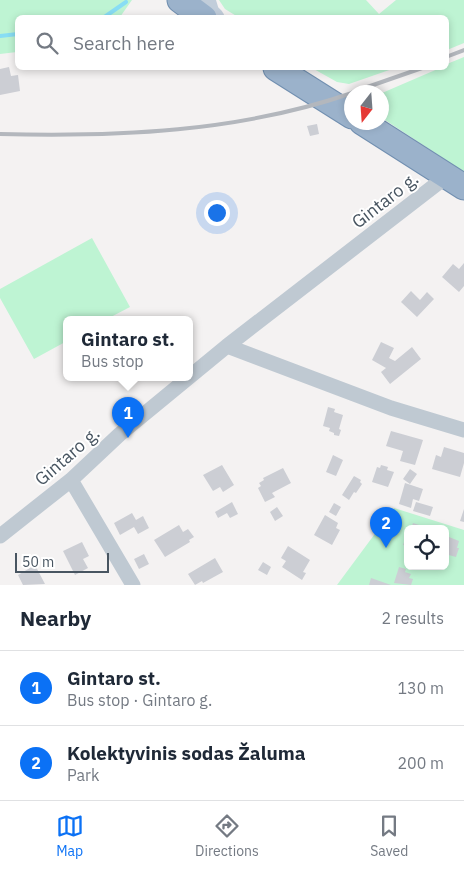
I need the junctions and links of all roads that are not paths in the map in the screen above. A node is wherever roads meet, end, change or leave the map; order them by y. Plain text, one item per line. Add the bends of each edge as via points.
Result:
1 (180, 0) edge
2 (205, 0) edge
3 (200, 15) edge
4 (212, 15) edge
5 (279, 70) edge
6 (344, 111) edge
7 (375, 130) edge
8 (456, 182) edge
9 (227, 346) junction
10 (193, 374) edge
11 (184, 381) edge
12 (464, 430) edge
13 (71, 480) junction
14 (0, 536) edge
15 (133, 585) edge

1 - 3 highway
2 - 4 main road
5 - 6 highway
7 - 8 highway
8 - 9 street, Gintaro g.
9 - 10 street, Gintaro g.
9 - 12 street via 392,408
11 - 13 street, Gintaro g.
13 - 14 street, Gintaro g.
13 - 15 street

